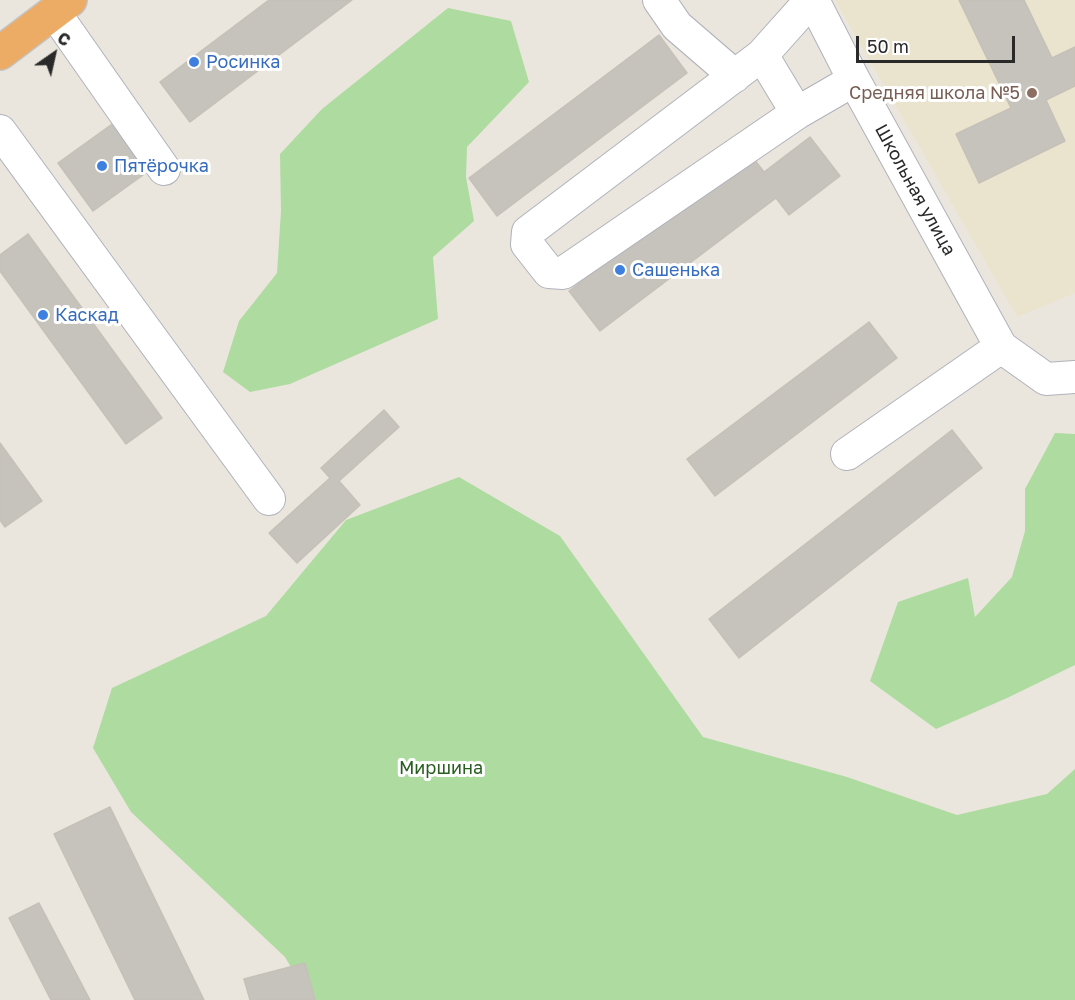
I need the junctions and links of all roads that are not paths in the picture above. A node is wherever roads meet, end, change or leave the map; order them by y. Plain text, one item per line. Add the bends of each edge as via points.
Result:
1 (659, 0) edge
2 (812, 0) edge
3 (62, 6) edge
4 (0, 53) edge
5 (762, 56) junction
6 (735, 76) junction
7 (854, 80) junction
8 (797, 113) junction
9 (0, 131) edge
10 (164, 169) dead end
11 (1001, 347) junction
12 (1075, 376) edge
13 (847, 454) dead end
14 (269, 499) dead end

1 - 6 street via 677,26
2 - 5 street
2 - 7 street, Школьная улица
3 - 4 highway
3 - 10 street
5 - 6 street
5 - 8 street
6 - 8 street via 528,232 527,244 549,272 563,273
7 - 8 street
7 - 11 street, Школьная улица
9 - 14 street
11 - 12 street via 1046,379
11 - 13 street

